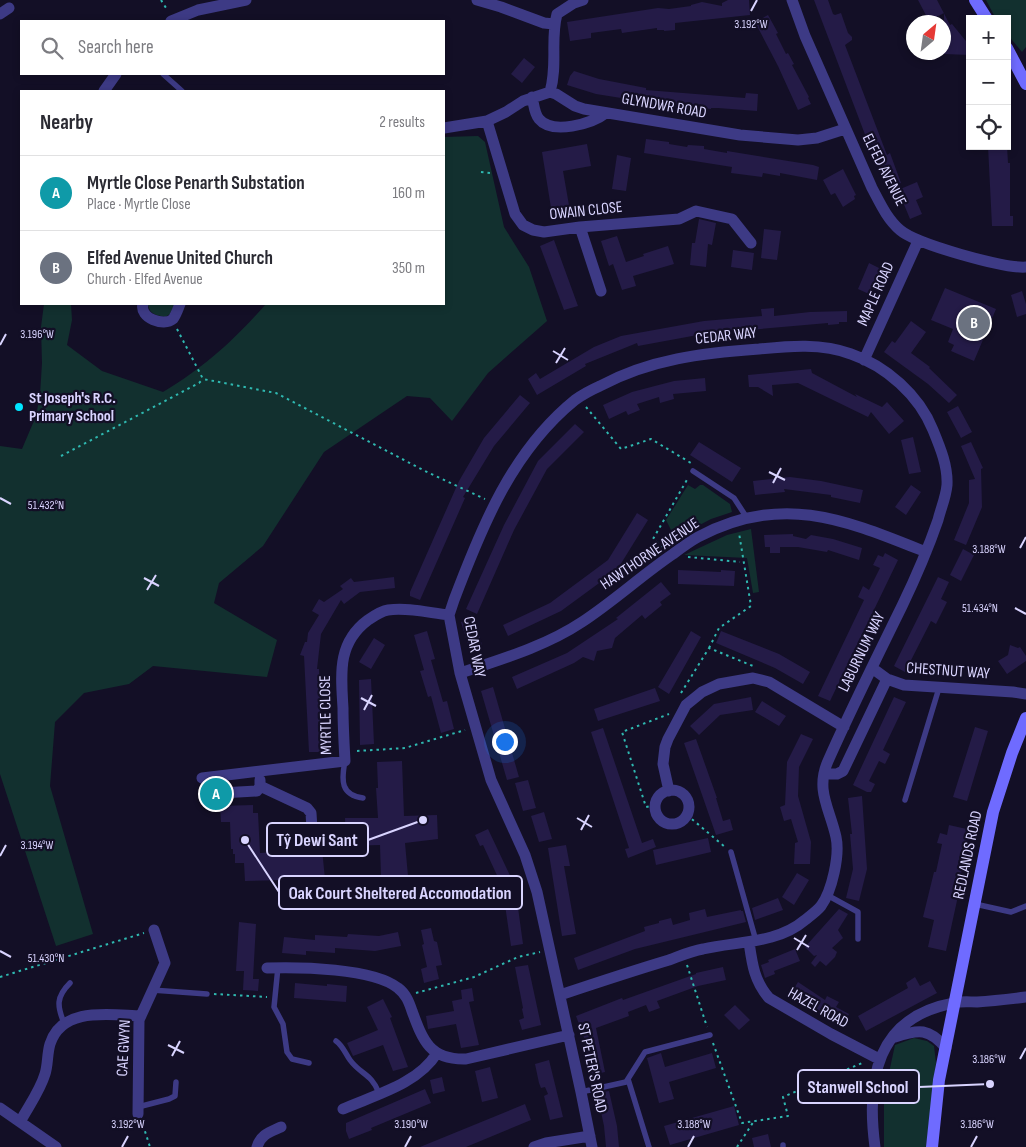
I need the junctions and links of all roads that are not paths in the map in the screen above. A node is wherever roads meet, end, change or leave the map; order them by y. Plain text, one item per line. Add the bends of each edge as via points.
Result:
1 (246, 0) edge
2 (476, 0) edge
3 (584, 0) edge
4 (792, 0) edge
5 (975, 0) edge
6 (984, 15) edge
7 (173, 20) edge
8 (554, 24) junction
9 (1011, 52) edge
10 (1022, 64) edge
11 (115, 75) edge
12 (164, 75) edge
13 (1026, 84) edge
14 (105, 90) edge
15 (181, 90) edge
16 (550, 92) junction
17 (532, 97) junction
18 (606, 113) junction
19 (487, 121) junction
20 (445, 128) edge
21 (845, 129) junction
22 (580, 227) junction
23 (918, 241) junction
24 (751, 243) dead end
25 (1026, 267) edge
26 (601, 292) dead end
27 (143, 305) edge
28 (179, 305) edge
29 (864, 360) junction
30 (693, 471) road end
31 (742, 519) junction
32 (926, 552) junction
33 (450, 616) junction
34 (872, 668) junction
35 (460, 673) junction
36 (887, 679) junction
37 (938, 688) junction
38 (1026, 694) edge
39 (1026, 718) edge
40 (844, 727) junction
41 (345, 756) junction
42 (259, 771) junction
43 (824, 774) junction
44 (202, 778) dead end
45 (260, 786) junction
46 (669, 791) junction
47 (220, 793) dead end
48 (363, 798) dead end
49 (905, 800) dead end
50 (313, 846) dead end
51 (730, 852) road end
52 (827, 896) junction
53 (974, 904) junction
54 (1026, 906) edge
55 (154, 930) road end
56 (858, 939) dead end
57 (752, 941) junction
58 (272, 967) joint
59 (70, 983) dead end
60 (152, 990) junction
61 (207, 994) road end
62 (560, 996) junction
63 (1026, 997) edge
64 (955, 1002) junction
65 (141, 1016) junction
66 (64, 1023) junction
67 (569, 1035) junction
68 (710, 1035) road end
69 (890, 1038) junction
70 (336, 1041) dead end
71 (946, 1048) junction
72 (436, 1053) junction
73 (877, 1058) junction
74 (309, 1063) dead end
75 (628, 1079) junction
76 (176, 1082) dead end
77 (581, 1092) junction
78 (379, 1093) junction
79 (0, 1108) edge
80 (343, 1109) dead end
81 (138, 1110) joint
82 (20, 1122) junction
83 (282, 1127) dead end
84 (591, 1141) edge
85 (56, 1147) edge
86 (257, 1147) edge
87 (534, 1147) edge
88 (649, 1147) edge
89 (875, 1147) edge
90 (932, 1147) edge

1 - 7 street via 198,10
2 - 8 street
3 - 8 street via 557,14
4 - 21 street, ELFED AVENUE
5 - 6 main road
8 - 16 street via 554,78
9 - 10 main road
10 - 13 main road
11 - 14 street
12 - 15 lane
16 - 17 street
16 - 18 street, GLYNDWR ROAD via 575,106
17 - 18 street via 538,119 554,127 593,121
17 - 19 street
18 - 21 street, GLYNDWR ROAD via 740,135 798,140
19 - 20 street
19 - 22 street, OWAIN CLOSE via 515,214 523,225 544,232
21 - 23 street, ELFED AVENUE via 882,207 900,230
22 - 24 street, OWAIN CLOSE via 679,219 696,211 732,219
22 - 26 street
23 - 25 street, ELFED AVENUE via 1006,266
23 - 29 street, MAPLE ROAD
27 - 28 street via 143,314 148,318 166,322 171,320
29 - 32 street, LABURNUM WAY via 891,376 917,401 931,424 941,451 946,471 945,496
29 - 33 street, CEDAR WAY via 850,353 804,346 697,355 640,368 578,398 535,439 494,503 460,583
30 - 31 lane via 734,498
31 - 32 street, HAWTHORNE AVENUE via 778,513 809,514 873,530
31 - 35 street, HAWTHORNE AVENUE via 698,537 582,622 508,658
32 - 34 street, LABURNUM WAY
33 - 35 street, CEDAR WAY
33 - 41 street, MYRTLE CLOSE via 387,610 362,624 352,637 341,666
34 - 36 street, CHESTNUT WAY
34 - 40 street, LABURNUM WAY
35 - 62 street, CEDAR WAY via 491,780 532,874
36 - 37 street, CHESTNUT WAY via 904,685
36 - 43 street via 843,771
37 - 38 street, CHESTNUT WAY
37 - 49 lane
39 - 53 main road, REDLANDS ROAD via 996,800
40 - 43 street, LABURNUM WAY
40 - 46 street via 769,682 753,678 710,688 686,705 668,739 663,764
41 - 42 street, MYRTLE CLOSE
41 - 48 lane via 346,790 355,797
42 - 44 street, MYRTLE CLOSE
42 - 45 street
43 - 52 street, LABURNUM WAY via 823,795 838,851
45 - 47 street via 257,791
45 - 50 street via 307,808
46 - 46 street via 680,792 688,805 687,815 680,822 669,824 657,815 655,805 661,794
51 - 57 lane
52 - 56 lane via 858,912
52 - 57 street, LABURNUM WAY via 802,923 790,930
53 - 54 lane via 1011,912
53 - 64 main road, REDLANDS ROAD
55 - 60 street, CAE GWYN via 165,963
57 - 62 street via 701,949
57 - 73 street, HAZEL ROAD via 752,968 769,998
58 - 72 street via 369,975 392,984 405,996 420,1034
58 - 74 lane via 274,1007 290,1056
59 - 66 lane via 60,996 58,1006
60 - 61 lane
60 - 65 street, CAE GWYN
62 - 67 street, ST PETER'S ROAD
63 - 64 street
64 - 69 street via 914,1018
64 - 71 main road, REDLANDS ROAD
65 - 66 street via 94,1015
65 - 81 street, CAE GWYN
66 - 82 street via 53,1036 46,1073
67 - 72 street via 466,1058 453,1059
67 - 77 street, ST PETER'S ROAD
68 - 75 lane via 645,1052
69 - 71 street via 917,1031 927,1032 937,1037
69 - 73 street
70 - 78 lane via 351,1061 375,1082
71 - 90 main road, REDLANDS ROAD
72 - 78 street via 414,1078
73 - 89 street via 872,1104
75 - 77 lane
75 - 88 lane
76 - 81 lane via 175,1096
77 - 84 street, ST PETER'S ROAD
78 - 80 street
79 - 82 street
82 - 85 street
83 - 86 street via 264,1134
84 - 87 street via 546,1143

